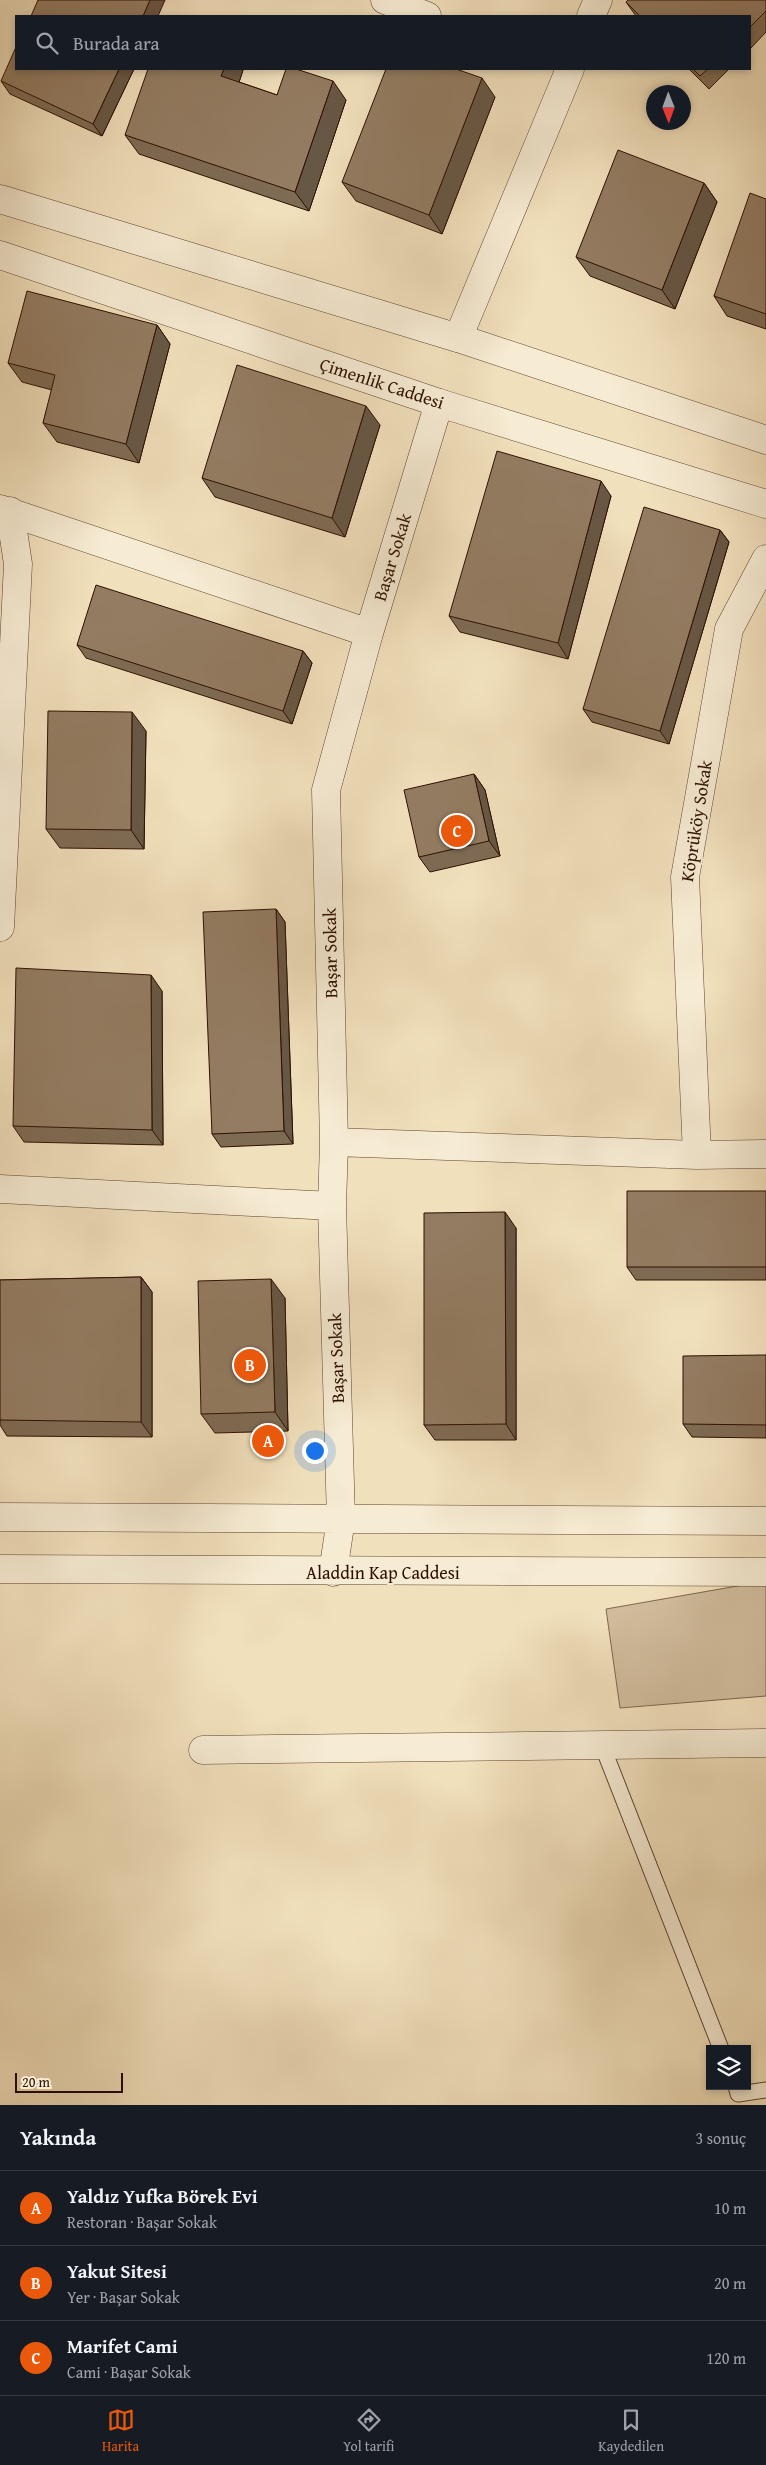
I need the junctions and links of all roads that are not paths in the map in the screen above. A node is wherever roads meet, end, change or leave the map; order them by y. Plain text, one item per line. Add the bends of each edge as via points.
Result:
1 (385, 0) edge
2 (598, 0) edge
3 (424, 15) edge
4 (592, 15) edge
5 (567, 70) edge
6 (0, 198) edge
7 (0, 255) edge
8 (458, 338) junction
9 (439, 403) junction
10 (766, 440) edge
11 (766, 504) edge
12 (5, 510) edge
13 (766, 559) edge
14 (369, 633) junction
15 (0, 927) edge
16 (334, 1142) junction
17 (766, 1154) edge
18 (697, 1155) junction
19 (0, 1189) edge
20 (332, 1206) junction
21 (0, 1517) edge
22 (341, 1519) junction
23 (766, 1521) edge
24 (0, 1569) edge
25 (333, 1572) junction
26 (766, 1572) edge
27 (766, 1743) edge
28 (602, 1745) junction
29 (203, 1750) dead end
30 (719, 2045) edge
31 (737, 2090) edge
32 (766, 2090) edge

1 - 3 street
2 - 4 street
5 - 8 street
6 - 8 street
7 - 9 street, Çimenlik Caddesi
8 - 10 street
9 - 11 street, Çimenlik Caddesi
9 - 14 street, Başar Sokak
12 - 14 street
12 - 15 street via 18,564
13 - 18 street, Köprüköy Sokak via 729,629 685,877
14 - 16 street, Başar Sokak via 326,790
16 - 18 street
16 - 20 street, Başar Sokak
17 - 18 street
19 - 20 street
20 - 22 street, Başar Sokak
21 - 22 street
22 - 23 street
22 - 25 street, Başar Sokak
24 - 25 street, Aladdin Kap Caddesi
25 - 26 street, Aladdin Kap Caddesi
27 - 28 street
28 - 29 street
28 - 30 lane
31 - 32 lane via 738,2094

